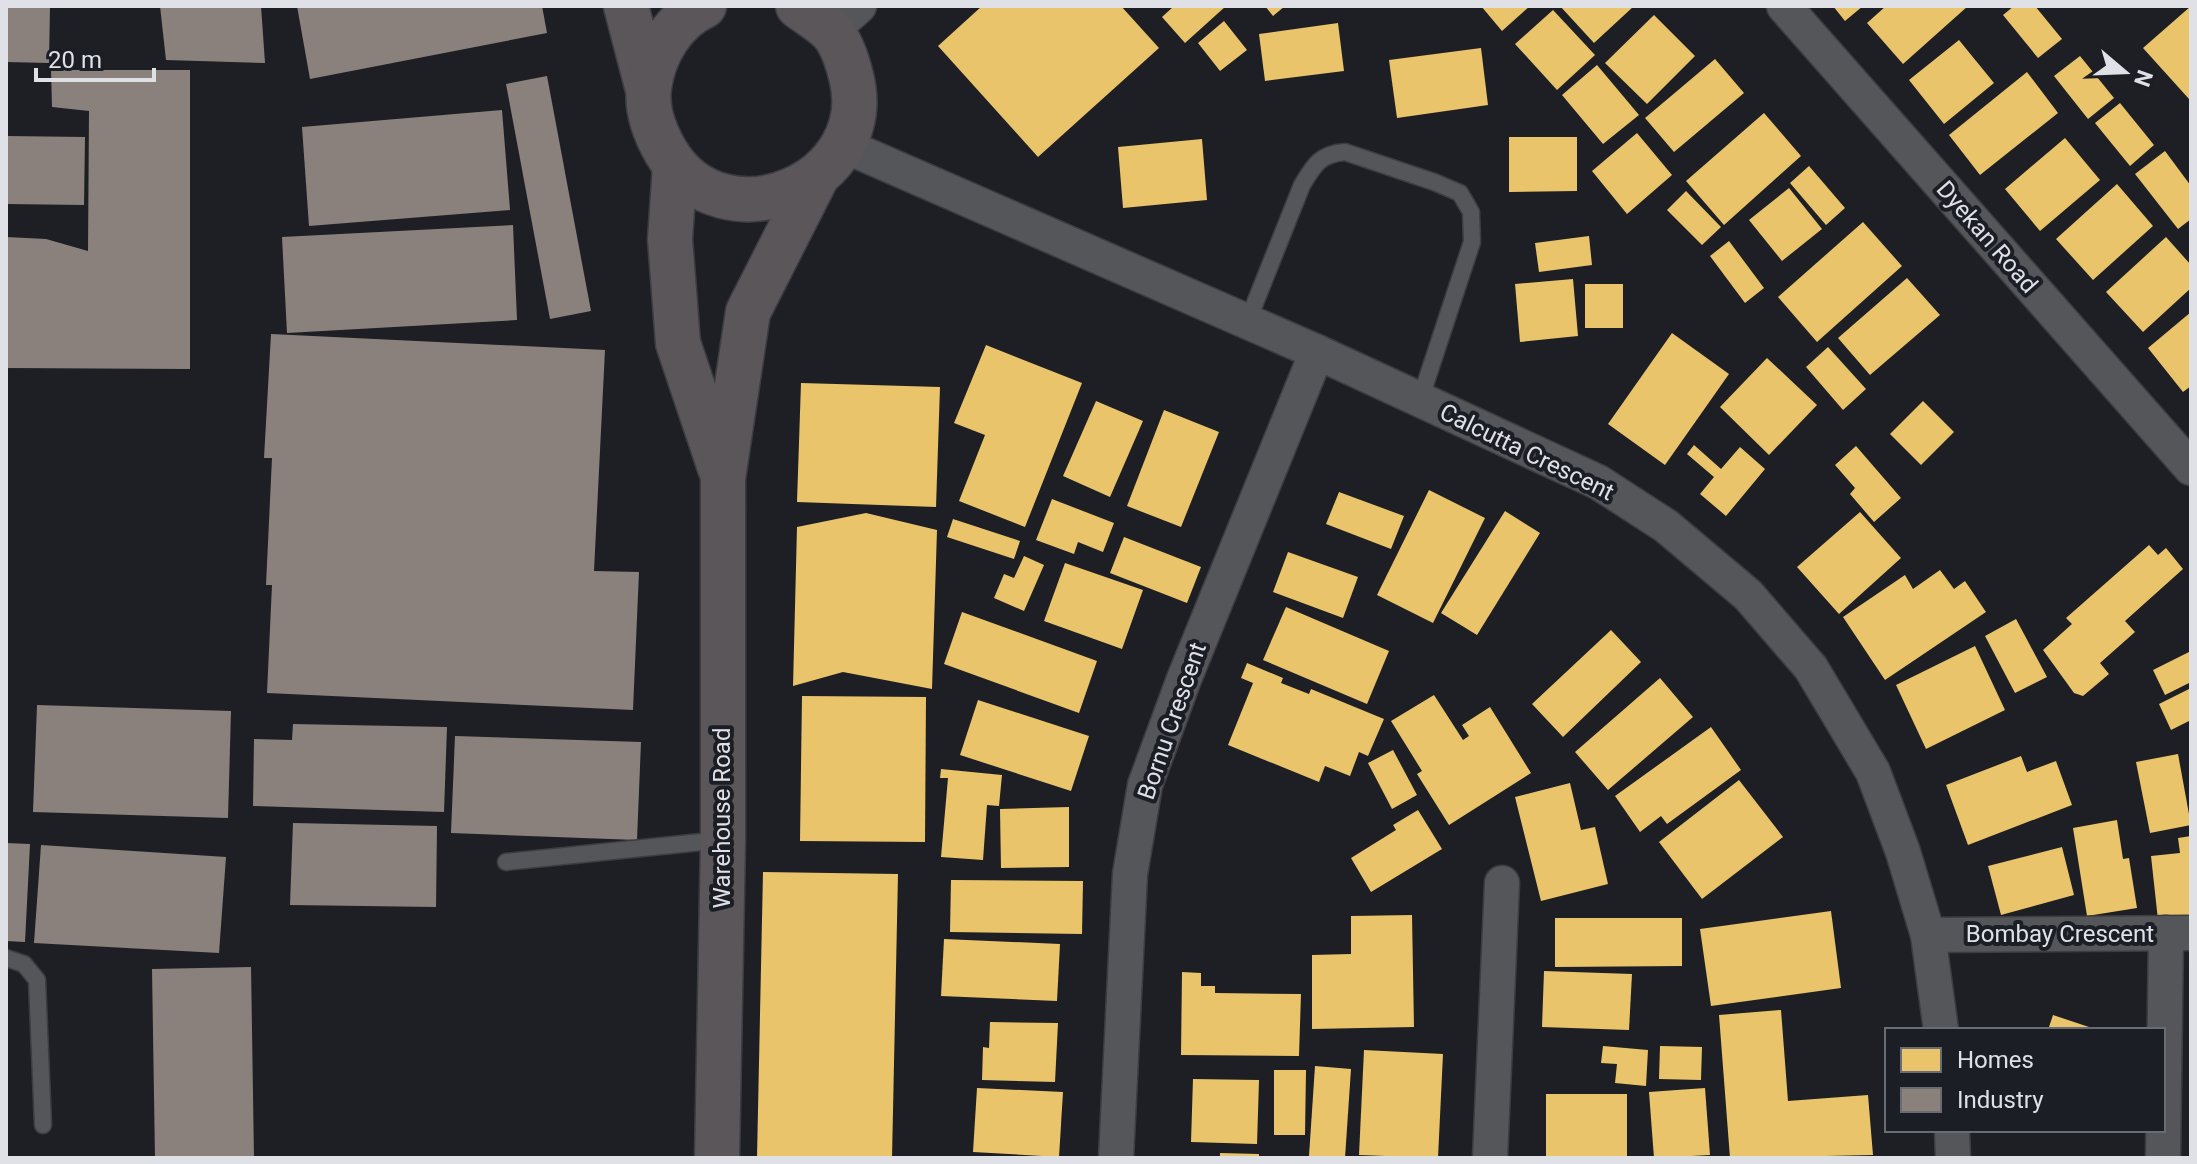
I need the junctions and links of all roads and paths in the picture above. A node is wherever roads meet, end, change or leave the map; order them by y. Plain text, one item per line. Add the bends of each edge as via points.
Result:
1 (626, 6) edge
2 (704, 6) edge
3 (1784, 6) edge
4 (829, 14) edge
5 (648, 90) junction
6 (830, 160) junction
7 (675, 166) junction
8 (1247, 323) junction
9 (1317, 352) junction
10 (1420, 400) junction
11 (2191, 468) edge
12 (723, 478) junction
13 (723, 840) junction
14 (506, 862) dead end
15 (1502, 883) dead end
16 (2178, 933) edge
17 (1928, 935) junction
18 (6, 958) edge
19 (1941, 1028) edge
20 (43, 1125) dead end
21 (2165, 1128) edge
22 (1952, 1132) edge
23 (2165, 1132) edge
24 (717, 1158) edge
25 (1116, 1158) edge
26 (1490, 1158) edge
27 (1953, 1158) edge
28 (2163, 1158) edge

1 - 5 main road
2 - 5 main road via 672,31 656,59
3 - 11 street, Dyekan Road
4 - 6 main road, Warehouse Road via 854,86 853,116
5 - 7 main road via 654,131
6 - 7 main road via 780,196 742,200 705,190
6 - 8 street, Calcutta Crescent
6 - 12 main road, Warehouse Road via 748,312
7 - 12 main road, Warehouse Road via 670,239 678,343
8 - 9 street, Calcutta Crescent
8 - 10 lane via 1302,185 1330,153 1345,152 1460,193 1471,212 1472,242
9 - 10 street, Calcutta Crescent
9 - 25 street, Bornu Crescent via 1145,785 1130,874
10 - 17 street, Calcutta Crescent via 1598,482 1666,526 1748,595 1811,668 1873,772
12 - 13 main road, Warehouse Road
13 - 14 lane
13 - 24 main road, Warehouse Road
15 - 26 street
16 - 17 street, Bombay Crescent
16 - 21 street
17 - 19 street, Calcutta Crescent
18 - 20 lane via 24,964 37,980
22 - 27 street
23 - 28 street

